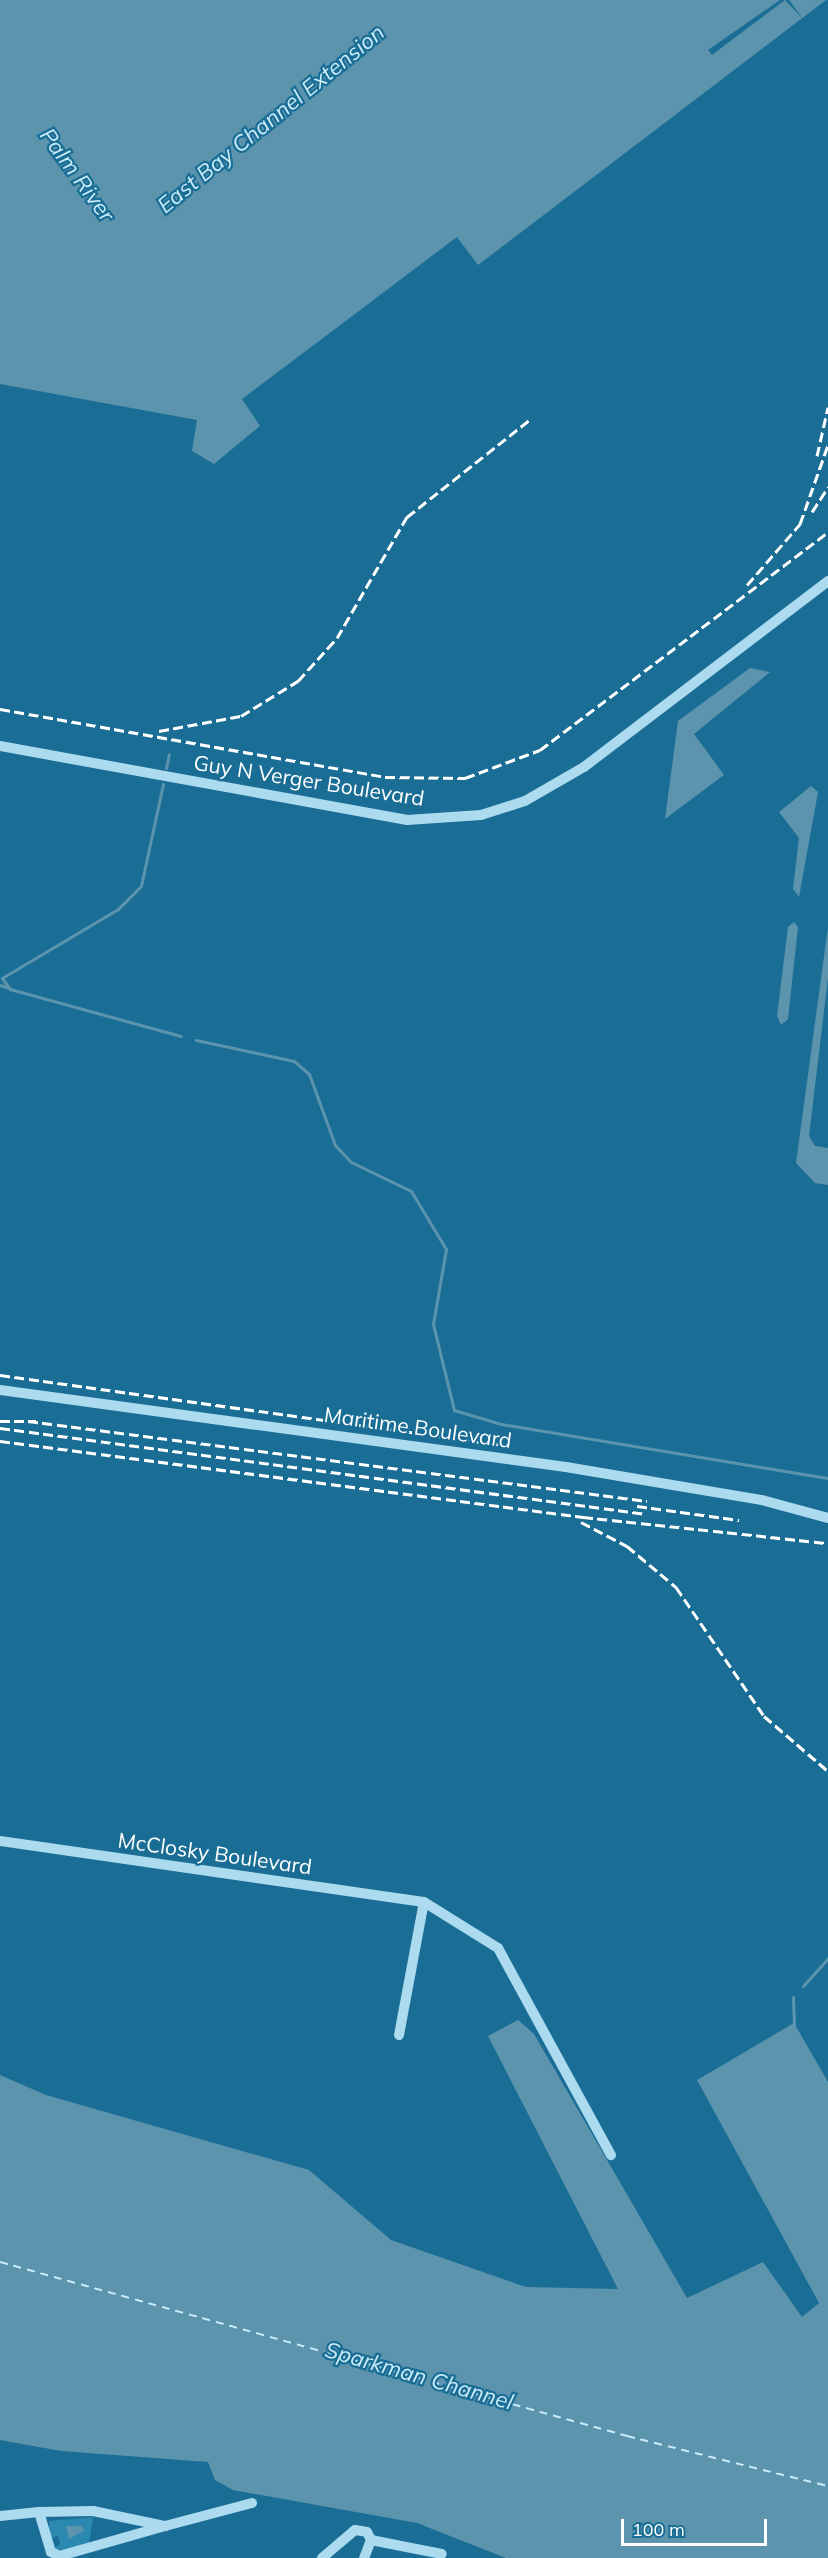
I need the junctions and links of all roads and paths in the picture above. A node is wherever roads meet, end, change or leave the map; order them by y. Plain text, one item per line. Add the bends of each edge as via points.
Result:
1 (828, 581) edge
2 (0, 747) edge
3 (0, 1390) edge
4 (828, 1518) edge
5 (0, 1840) edge
6 (424, 1902) junction
7 (399, 2035) dead end
8 (611, 2155) dead end
9 (252, 2503) dead end
10 (39, 2512) junction
11 (0, 2516) edge
12 (165, 2526) junction
13 (371, 2540) junction
14 (442, 2554) dead end
15 (322, 2558) edge
16 (364, 2558) edge

1 - 2 street, Guy N Verger Boulevard via 584,767 525,801 481,815 430,820 384,817
3 - 4 street, Maritime Boulevard via 566,1467 762,1500
5 - 6 street, McClosky Boulevard
6 - 7 street
6 - 8 street, McClosky Boulevard via 498,1948
9 - 12 street
10 - 11 street
10 - 12 street via 93,2511
10 - 12 street via 51,2552 60,2556
13 - 14 street
13 - 15 street via 367,2532 355,2530
13 - 16 street

